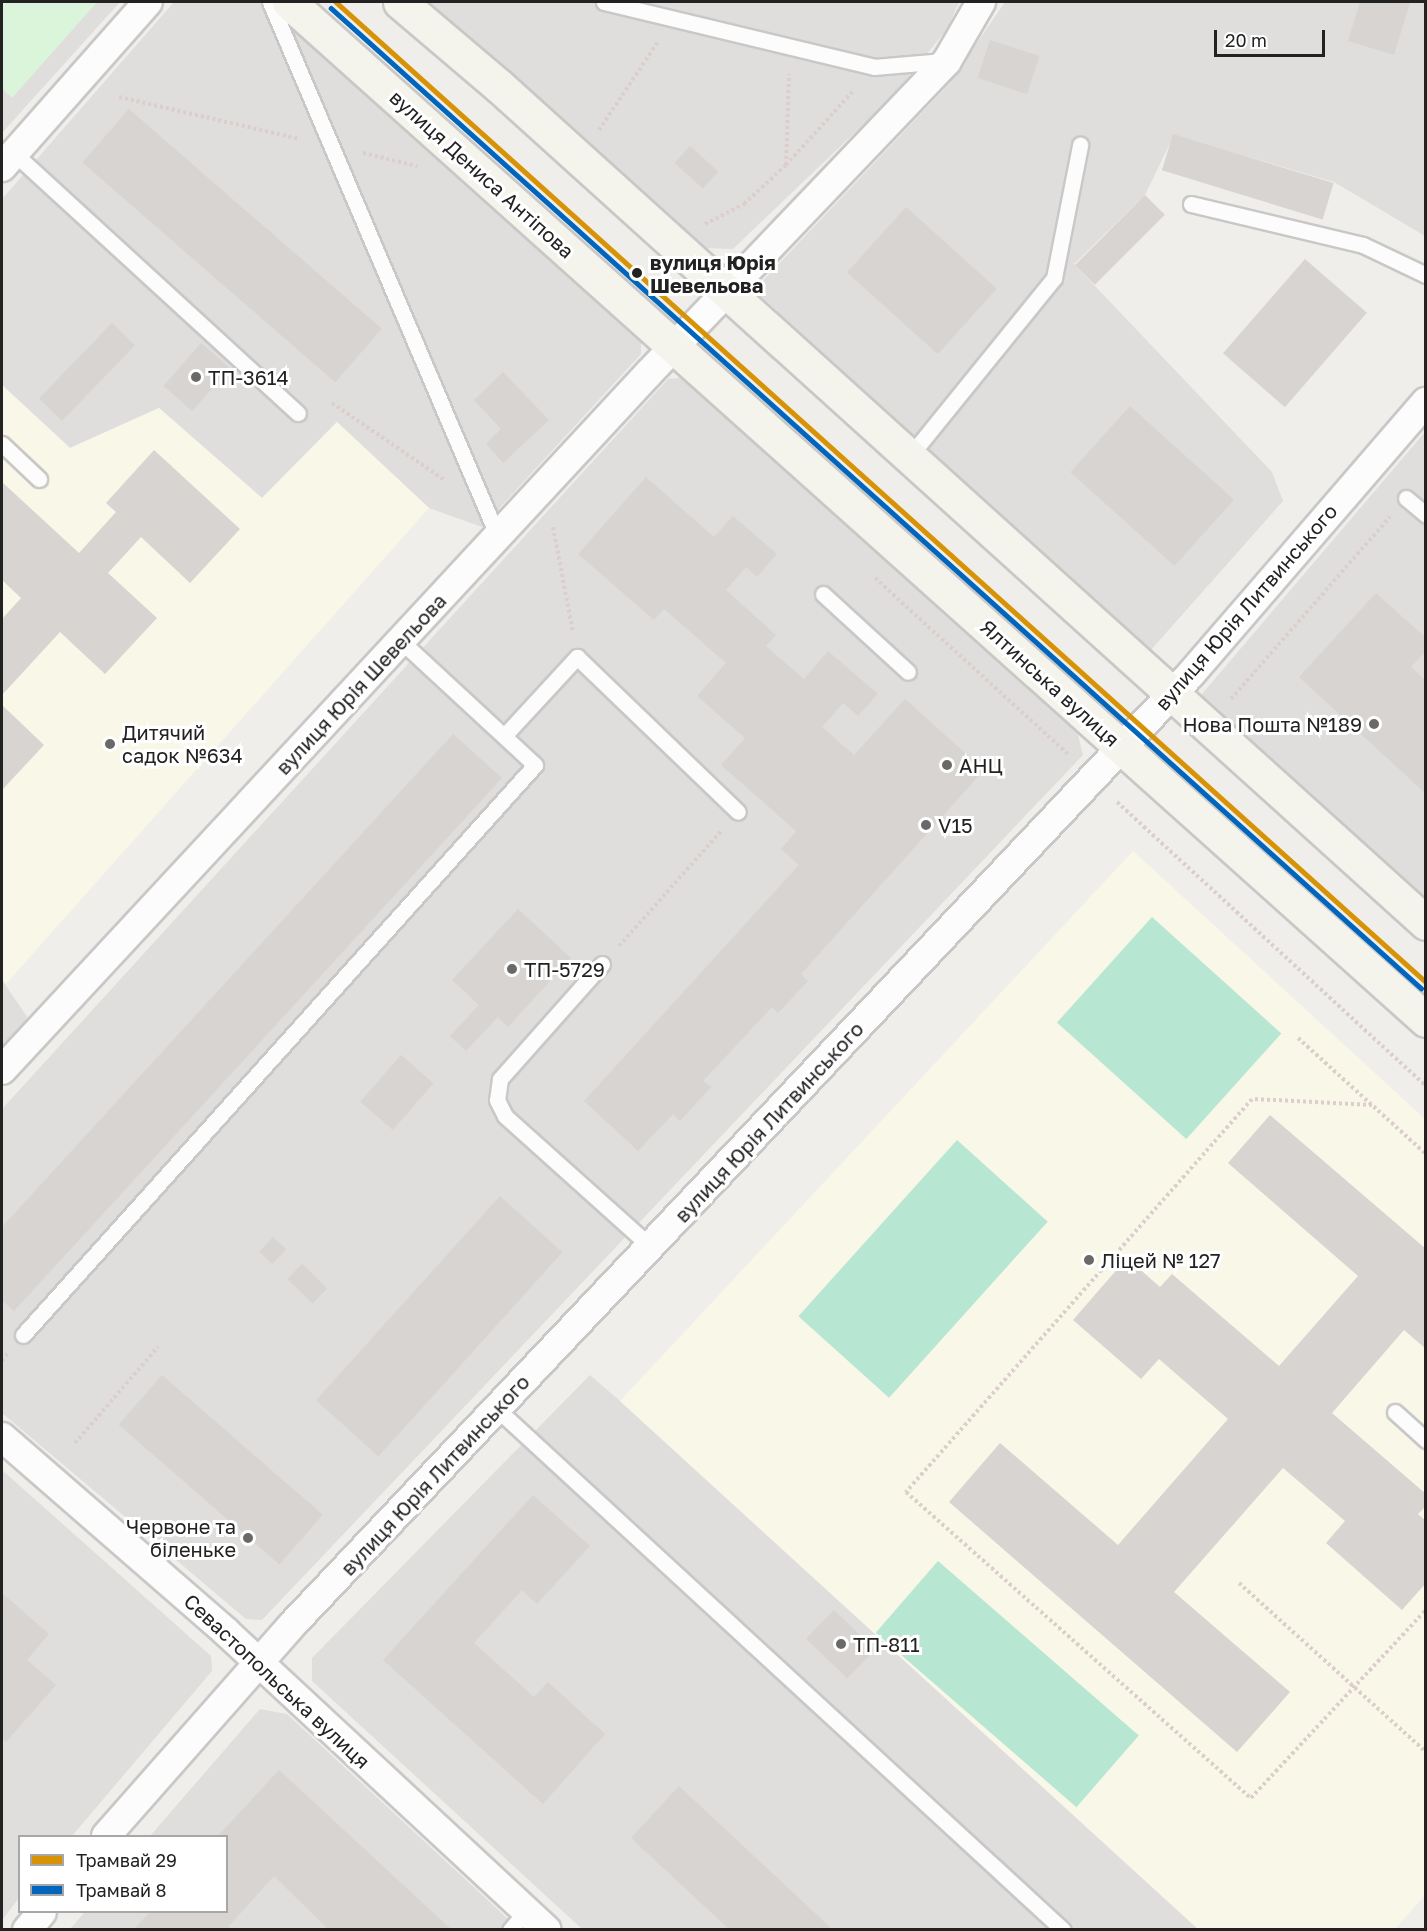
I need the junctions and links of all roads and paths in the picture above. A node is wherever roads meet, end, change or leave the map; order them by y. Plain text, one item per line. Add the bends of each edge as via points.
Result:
1 (148, 2) edge
2 (270, 2) edge
3 (290, 2) edge
4 (400, 2) edge
5 (604, 2) edge
6 (981, 2) edge
7 (674, 19) junction
8 (790, 47) junction
9 (947, 61) junction
10 (874, 67) junction
11 (119, 97) dead end
12 (593, 138) dead end
13 (310, 141) dead end
14 (1080, 145) dead end
15 (356, 152) dead end
16 (8, 160) edge
17 (786, 165) junction
18 (426, 168) dead end
19 (1191, 204) dead end
20 (698, 228) dead end
21 (1425, 275) edge
22 (726, 291) junction
23 (675, 346) junction
24 (1425, 402) edge
25 (332, 403) dead end
26 (298, 413) dead end
27 (2, 444) edge
28 (909, 457) junction
29 (39, 479) dead end
30 (1406, 498) joint
31 (486, 510) junction
32 (1425, 515) edge
33 (553, 527) dead end
34 (498, 537) junction
35 (822, 594) dead end
36 (401, 641) junction
37 (577, 657) junction
38 (908, 672) dead end
39 (1171, 694) junction
40 (1225, 706) dead end
41 (504, 736) junction
42 (1122, 747) junction
43 (738, 812) joint
44 (1425, 923) edge
45 (602, 964) joint
46 (1425, 1020) edge
47 (1298, 1038) dead end
48 (2, 1070) edge
49 (1372, 1105) junction
50 (1425, 1154) edge
51 (651, 1247) junction
52 (23, 1335) dead end
53 (158, 1347) dead end
54 (497, 1409) junction
55 (1395, 1412) dead end
56 (2, 1437) edge
57 (1425, 1440) edge
58 (75, 1443) dead end
59 (1239, 1584) dead end
60 (1425, 1610) edge
61 (258, 1663) junction
62 (1354, 1687) junction
63 (1425, 1752) edge
64 (107, 1835) edge
65 (40, 1913) edge
66 (518, 1920) edge
67 (27, 1929) edge
68 (548, 1929) edge
69 (1063, 1929) edge

1 - 16 street
2 - 31 lane
3 - 23 street, вулиця Дениса Антіпова
4 - 22 street
5 - 7 lane
6 - 9 street, вулиця Юрія Шевельова
7 - 8 lane
7 - 12 path
8 - 10 lane
8 - 17 path
9 - 10 lane
9 - 22 street, вулиця Юрія Шевельова
10 - 17 path
11 - 13 path
14 - 28 lane via 1054,278
15 - 18 path
16 - 26 lane
17 - 20 path via 744,204
19 - 21 lane via 1363,244
22 - 23 street, вулиця Юрія Шевельова
22 - 28 street
23 - 34 street, вулиця Юрія Шевельова
23 - 42 street, Ялтинська вулиця
24 - 39 street, вулиця Юрія Литвинського
25 - 31 path
27 - 29 lane
28 - 39 street
30 - 32 lane
30 - 40 path
31 - 34 lane
33 - 37 path
34 - 36 street, вулиця Юрія Шевельова
35 - 38 lane
36 - 41 lane
36 - 48 street, вулиця Юрія Шевельова
37 - 41 lane
37 - 43 lane
39 - 42 street, вулиця Юрія Литвинського
39 - 44 street
41 - 52 lane via 535,765
42 - 46 street, Ялтинська вулиця
42 - 51 street, вулиця Юрія Литвинського
43 - 45 path
45 - 51 lane via 500,1079 497,1100 505,1116
47 - 49 path
49 - 50 path
49 - 62 path via 1252,1099 906,1492 1251,1798
51 - 54 street, вулиця Юрія Литвинського
53 - 58 path
54 - 61 street, вулиця Юрія Литвинського
54 - 69 lane
55 - 57 lane
56 - 61 street, Севастопольська вулиця
59 - 62 path
60 - 62 path
61 - 64 street, вулиця Юрія Литвинського
61 - 66 street, Севастопольська вулиця
62 - 63 path
65 - 67 street
66 - 68 street, Севастопольська вулиця

